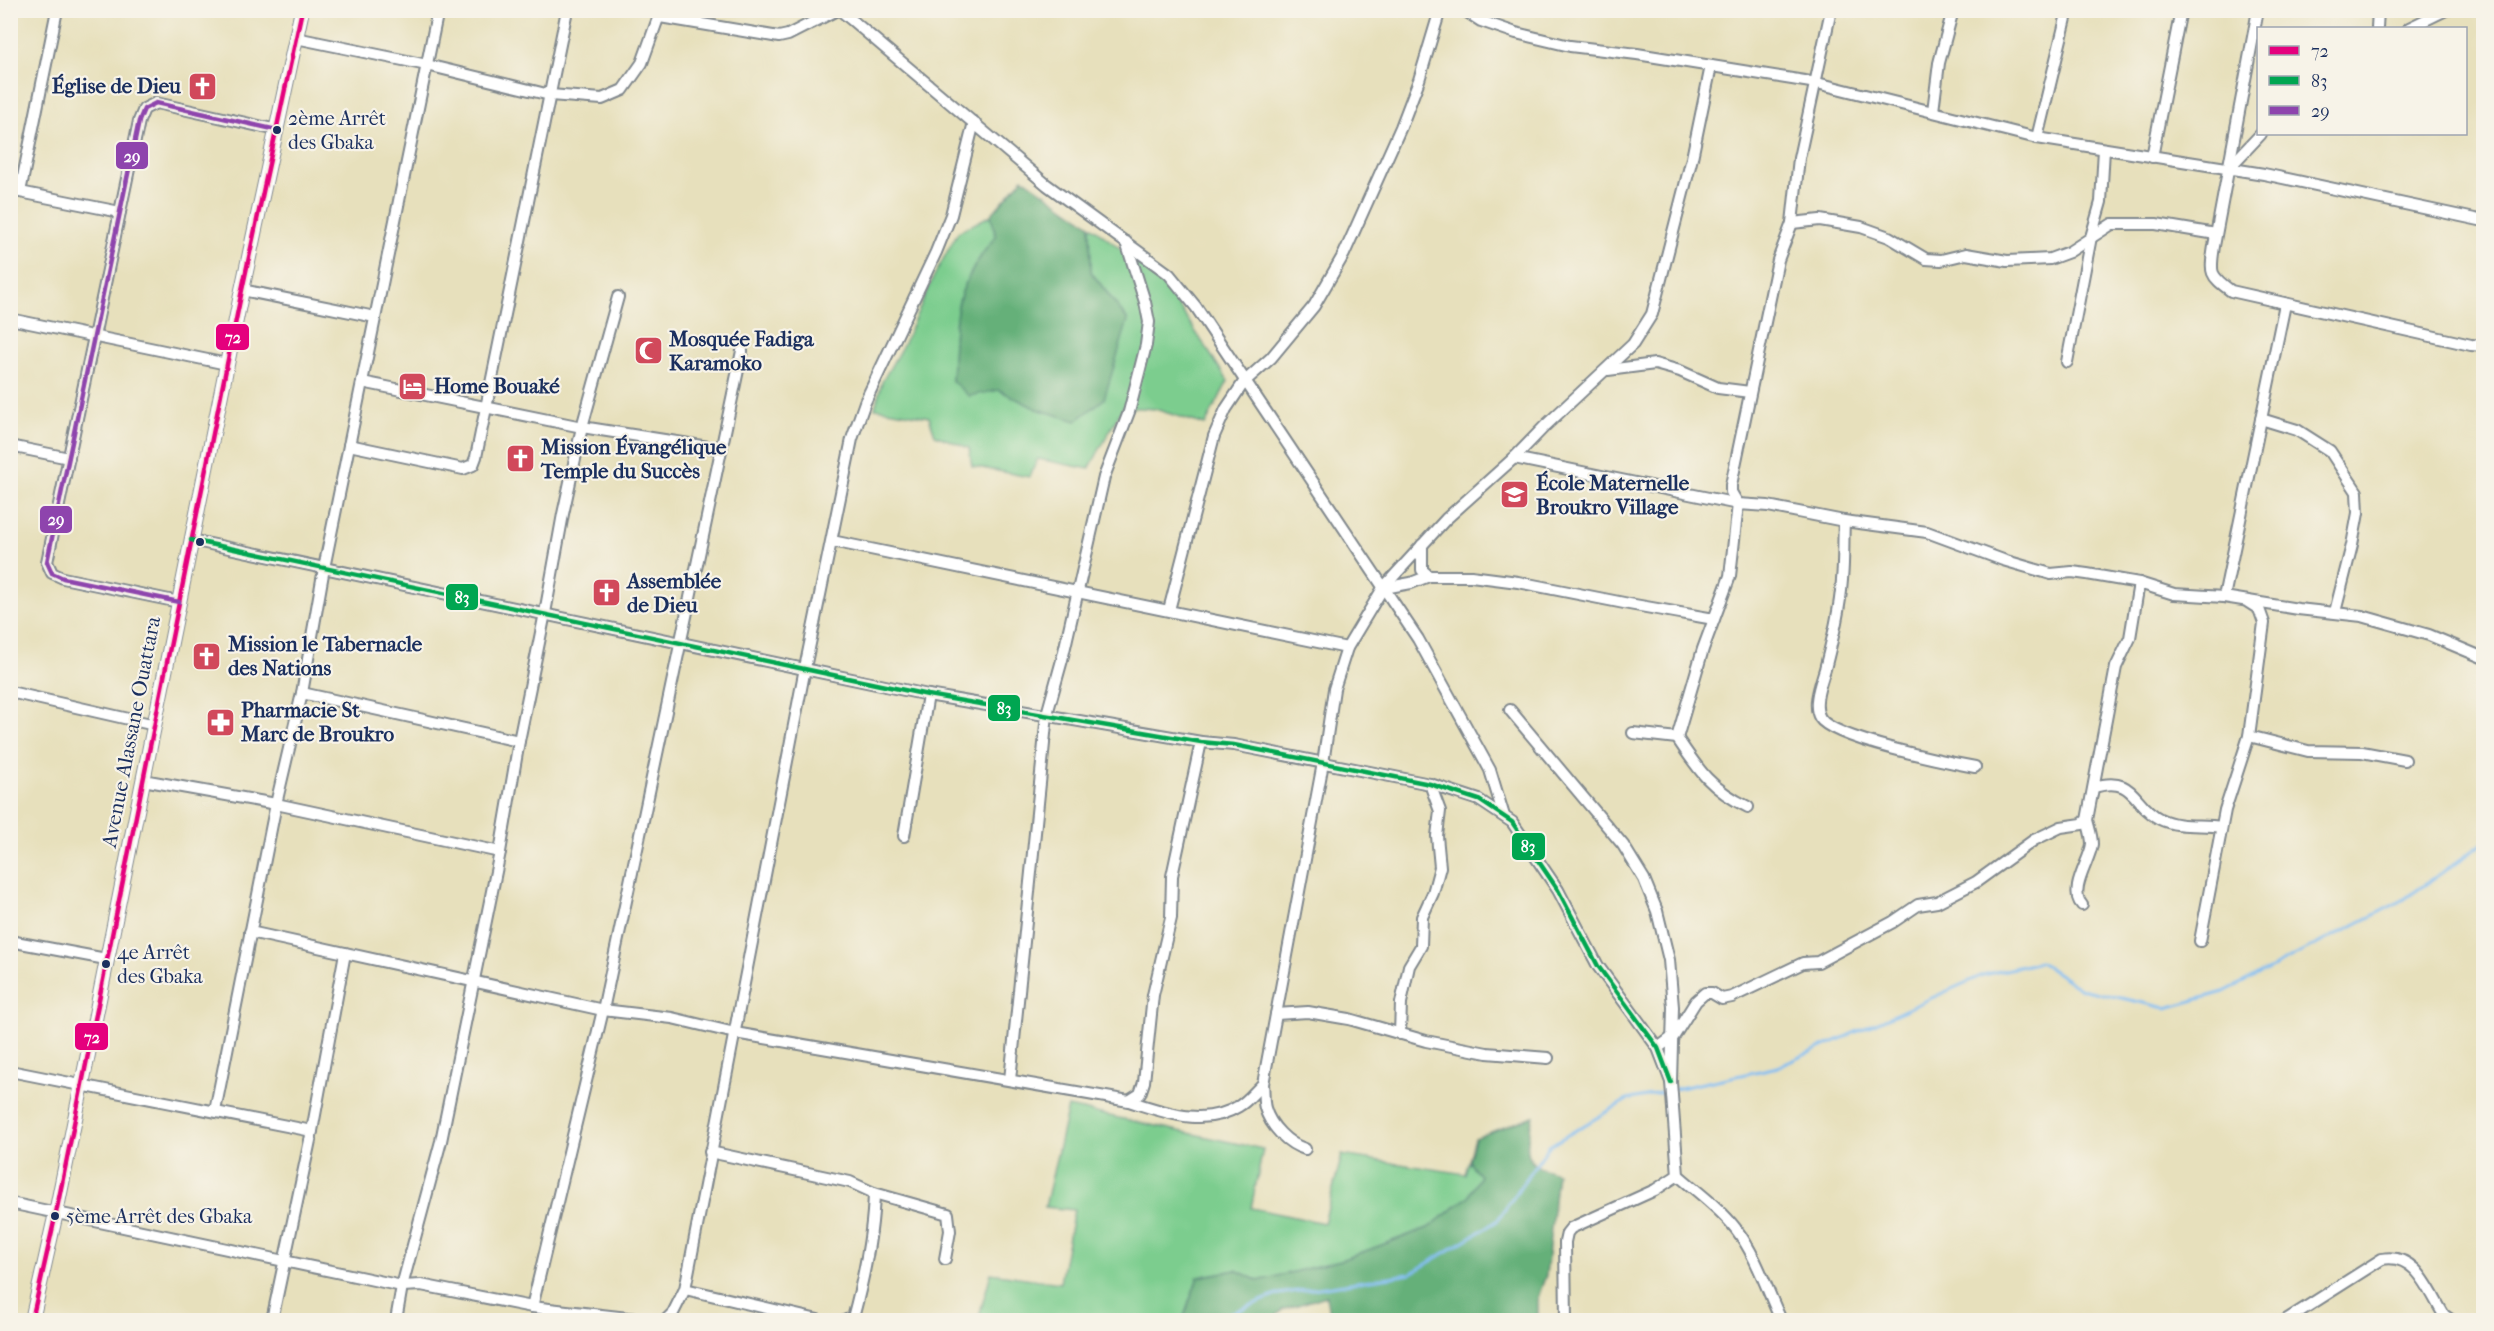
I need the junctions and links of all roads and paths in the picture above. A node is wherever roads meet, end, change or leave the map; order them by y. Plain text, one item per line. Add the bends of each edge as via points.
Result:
1 (57, 10) edge
2 (302, 10) edge
3 (438, 10) edge
4 (567, 10) edge
5 (838, 10) edge
6 (1440, 10) edge
7 (1464, 10) edge
8 (1831, 10) edge
9 (1953, 10) edge
10 (2068, 10) edge
11 (2181, 10) edge
12 (2246, 10) edge
13 (2378, 10) edge
14 (2446, 10) edge
15 (2258, 13) edge
16 (660, 14) edge
17 (2377, 27) edge
18 (2411, 27) edge
19 (296, 38) junction
20 (427, 65) junction
21 (1711, 66) junction
22 (1817, 83) junction
23 (550, 95) junction
24 (1933, 111) junction
25 (974, 122) junction
26 (277, 130) junction
27 (2260, 135) edge
28 (2037, 138) junction
29 (2104, 149) junction
30 (2152, 157) junction
31 (2228, 169) junction
32 (15, 191) edge
33 (120, 212) junction
34 (2484, 221) edge
35 (1792, 223) junction
36 (2216, 234) junction
37 (2091, 237) junction
38 (1125, 241) junction
39 (242, 290) junction
40 (618, 297) dead end
41 (2285, 304) junction
42 (375, 317) junction
43 (10, 319) edge
44 (95, 336) junction
45 (2484, 346) edge
46 (742, 351) dead end
47 (2067, 362) dead end
48 (227, 364) junction
49 (1608, 370) junction
50 (362, 382) junction
51 (1244, 382) junction
52 (1750, 392) junction
53 (486, 408) junction
54 (2261, 419) junction
55 (582, 427) junction
56 (349, 445) junction
57 (10, 446) edge
58 (721, 449) junction
59 (69, 458) junction
60 (1514, 458) junction
61 (1738, 504) junction
62 (1844, 521) junction
63 (191, 540) junction
64 (832, 541) junction
65 (1422, 545) junction
66 (324, 568) junction
67 (1429, 576) junction
68 (2139, 583) junction
69 (1383, 588) junction
70 (1078, 592) junction
71 (2224, 597) junction
72 (2246, 600) junction
73 (179, 602) junction
74 (1169, 610) junction
75 (2335, 612) junction
76 (545, 614) junction
77 (1714, 619) junction
78 (681, 642) junction
79 (1347, 648) junction
80 (2484, 658) edge
81 (805, 668) junction
82 (10, 692) edge
83 (302, 693) junction
84 (928, 695) junction
85 (1510, 710) dead end
86 (1047, 714) junction
87 (155, 724) junction
88 (1633, 733) dead end
89 (2249, 736) junction
90 (1677, 738) junction
91 (519, 741) junction
92 (1201, 742) junction
93 (2404, 760) dead end
94 (1323, 763) junction
95 (1975, 767) dead end
96 (143, 780) junction
97 (1430, 784) junction
98 (2094, 787) junction
99 (276, 804) junction
100 (1748, 807) dead end
101 (1504, 817) junction
102 (2087, 820) junction
103 (2221, 827) junction
104 (904, 836) dead end
105 (500, 852) junction
106 (2082, 905) dead end
107 (250, 932) junction
108 (10, 941) edge
109 (2200, 941) dead end
110 (345, 953) junction
111 (106, 959) junction
112 (472, 981) junction
113 (603, 1010) junction
114 (1276, 1014) junction
115 (735, 1033) junction
116 (1400, 1034) junction
117 (1674, 1036) junction
118 (1658, 1048) junction
119 (1548, 1058) dead end
120 (10, 1071) edge
121 (1010, 1080) junction
122 (1671, 1082) junction
123 (1263, 1084) junction
124 (80, 1087) junction
125 (1129, 1101) junction
126 (215, 1111) junction
127 (312, 1131) junction
128 (1305, 1149) dead end
129 (710, 1152) junction
130 (1678, 1174) junction
131 (874, 1193) junction
132 (10, 1203) edge
133 (56, 1213) junction
134 (945, 1259) dead end
135 (284, 1263) junction
136 (402, 1286) junction
137 (685, 1289) junction
138 (532, 1307) junction
139 (32, 1320) edge
140 (272, 1320) edge
141 (396, 1320) edge
142 (645, 1320) edge
143 (667, 1320) edge
144 (818, 1320) edge
145 (851, 1320) edge
146 (1566, 1320) edge
147 (1781, 1320) edge
148 (2286, 1320) edge
149 (2451, 1320) edge

1 - 32 street
2 - 19 street, Avenue Alassane Ouattara
3 - 20 street
4 - 23 street
5 - 16 street via 779,37
5 - 25 street
6 - 51 street via 1401,127 1344,254 1314,306 1271,358
7 - 21 street via 1481,21 1516,33 1570,46
8 - 22 street
9 - 24 street via 1939,63
10 - 28 street
11 - 30 street
12 - 15 street
13 - 17 street
14 - 18 street
15 - 31 street
16 - 23 street via 642,63 623,90 602,99
19 - 20 street
19 - 26 street, Avenue Alassane Ouattara
20 - 23 street
20 - 42 street
21 - 22 street
21 - 49 street via 1652,314 1633,344
22 - 24 street
22 - 35 street via 1799,158
23 - 53 street
24 - 28 street
25 - 38 street via 1047,185
25 - 64 street via 951,215 874,381 852,439
26 - 33 street via 156,103 144,109
26 - 39 street, Avenue Alassane Ouattara
27 - 31 street
28 - 29 street
29 - 30 street
29 - 37 street via 2102,202
30 - 31 street
31 - 34 street
31 - 36 street
32 - 33 street
33 - 44 street
35 - 37 street via 1820,220 1861,228 1889,237 1926,259 1941,260 1966,254 2007,261 2050,259
35 - 52 street via 1778,260
36 - 37 street via 2131,222 2112,224
36 - 41 street via 2211,269 2214,279 2230,291
37 - 47 street
38 - 51 street via 1168,274 1196,307
38 - 70 street via 1146,302 1147,338 1129,412 1104,477
39 - 42 street
39 - 48 street, Avenue Alassane Ouattara
40 - 55 street
41 - 45 street
41 - 54 street
42 - 50 street
43 - 44 street
44 - 48 street
44 - 59 street
46 - 58 street
48 - 63 street, Avenue Alassane Ouattara
49 - 52 street via 1655,364 1718,388
49 - 60 street
50 - 53 street
50 - 56 street
51 - 69 street
51 - 74 street via 1214,436
52 - 61 street via 1731,485
53 - 55 street
53 - 56 street via 473,465 463,469
54 - 71 street
54 - 75 street via 2296,430 2330,451 2357,492 2358,513
55 - 58 street
55 - 76 street
56 - 66 street
57 - 59 street
58 - 78 street
59 - 73 street via 47,562 52,573
60 - 61 street
60 - 65 street
61 - 62 street
61 - 77 street via 1730,576
62 - 68 street via 1927,532 2051,574 2072,572
62 - 95 street via 1842,581 1818,714 1832,727 1881,746 1924,759
63 - 66 street
63 - 73 street, Avenue Alassane Ouattara
64 - 70 street
64 - 81 street
65 - 67 street via 1422,570
65 - 69 street
66 - 76 street
66 - 83 street
67 - 69 street
67 - 77 street via 1518,582
68 - 71 street via 2174,594
68 - 98 street via 2130,638 2116,667
69 - 79 street
69 - 101 street via 1418,639 1490,770
70 - 74 street
70 - 86 street
71 - 72 street
72 - 75 street
72 - 89 street via 2259,609 2264,623
73 - 87 street, Avenue Alassane Ouattara
74 - 79 street
75 - 80 street via 2429,635
76 - 78 street
76 - 91 street
77 - 90 street
78 - 81 street
78 - 113 street
79 - 94 street via 1334,689
81 - 84 street
81 - 115 street
82 - 87 street
83 - 91 street
83 - 99 street
84 - 86 street
84 - 104 street
85 - 117 street via 1623,844 1644,879 1669,960
86 - 92 street
86 - 121 street
87 - 96 street, Avenue Alassane Ouattara
88 - 90 street
89 - 93 street via 2308,752 2362,752
89 - 103 street
90 - 100 street via 1702,775 1728,797
91 - 105 street
92 - 94 street
92 - 125 street via 1172,876 1171,918 1153,995 1144,1082 1140,1094
94 - 97 street
94 - 114 street
96 - 99 street
96 - 111 street, Avenue Alassane Ouattara
97 - 101 street via 1479,800
97 - 116 street via 1440,811 1440,867 1422,917 1421,946 1409,966 1401,1003
98 - 102 street
98 - 103 street via 2110,783 2121,786 2159,819
99 - 105 street
99 - 107 street
101 - 118 street via 1533,851 1598,966
102 - 106 street via 2092,842 2078,892
102 - 117 street via 2034,840 1976,882 1937,902 1918,905 1818,962 1803,963 1732,997 1722,999 1705,993
103 - 109 street
105 - 112 street
107 - 110 street
107 - 126 street
108 - 111 street
110 - 112 street
110 - 127 street
111 - 124 street, Avenue Alassane Ouattara
112 - 113 street
112 - 136 street via 441,1141
113 - 115 street via 672,1018
113 - 138 street
114 - 116 street via 1308,1012
114 - 123 street
115 - 121 street
115 - 129 street
116 - 119 street via 1487,1053
117 - 118 street
117 - 122 street
118 - 122 street
120 - 124 street
121 - 125 street
122 - 130 street
123 - 125 street via 1239,1106 1206,1118 1171,1114
123 - 128 street via 1265,1109 1292,1145
124 - 126 street
124 - 133 street, Avenue Alassane Ouattara
126 - 127 street
127 - 135 street
129 - 131 street via 850,1182
129 - 137 street
130 - 146 street via 1655,1190 1567,1233
130 - 147 street via 1737,1230
131 - 134 street via 948,1214 950,1231
131 - 145 street via 861,1288
132 - 133 street
133 - 135 street
133 - 139 street, Avenue Alassane Ouattara
135 - 136 street
135 - 140 street
136 - 138 street via 427,1286
136 - 141 street
137 - 143 street
137 - 144 street
138 - 142 street
148 - 149 street via 2391,1257 2403,1259 2416,1269

